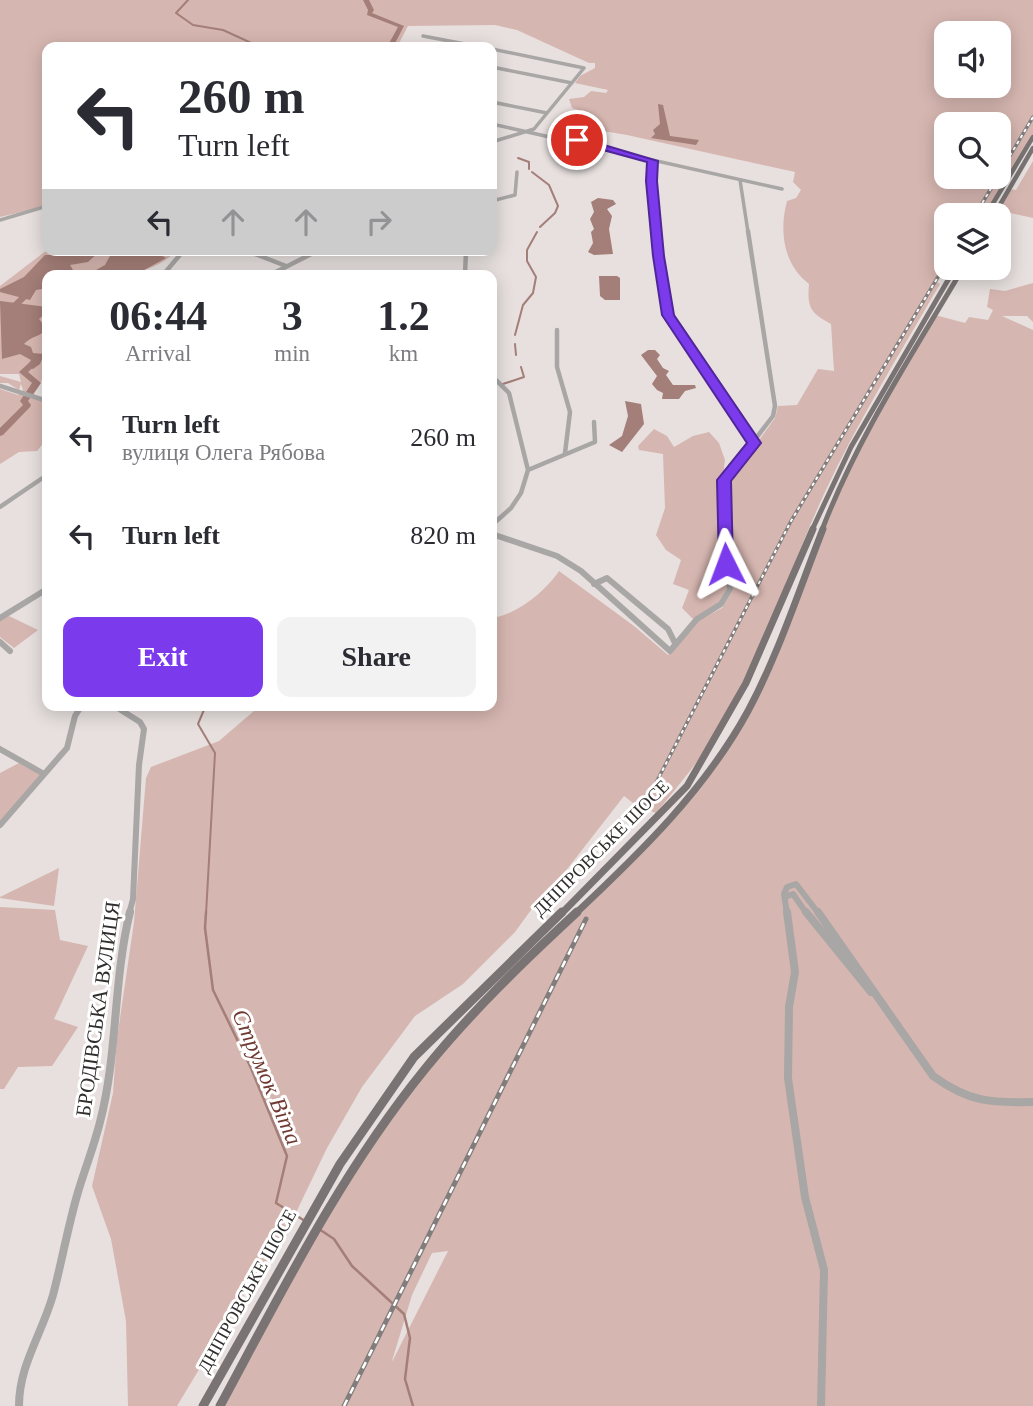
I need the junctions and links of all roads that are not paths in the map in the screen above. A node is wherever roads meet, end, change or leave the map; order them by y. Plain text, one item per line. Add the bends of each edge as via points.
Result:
1 (423, 36) dead end
2 (455, 42) edge
3 (497, 50) edge
4 (497, 68) edge
5 (572, 83) junction
6 (497, 103) edge
7 (547, 113) junction
8 (497, 125) edge
9 (532, 130) junction
10 (1033, 137) edge
11 (497, 140) edge
12 (1033, 148) edge
13 (653, 161) junction
14 (517, 172) dead end
15 (740, 180) junction
16 (782, 188) dead end
17 (497, 200) edge
18 (993, 203) edge
19 (1001, 203) edge
20 (42, 207) edge
21 (0, 220) edge
22 (179, 256) edge
23 (265, 256) edge
24 (304, 256) edge
25 (286, 266) junction
26 (167, 270) edge
27 (279, 270) edge
28 (948, 280) edge
29 (956, 280) edge
30 (557, 330) dead end
31 (497, 381) edge
32 (0, 386) edge
33 (42, 399) edge
34 (594, 422) dead end
35 (754, 443) junction
36 (565, 453) junction
37 (528, 470) junction
38 (42, 478) edge
39 (0, 507) edge
40 (497, 521) edge
41 (497, 536) edge
42 (594, 584) junction
43 (42, 592) edge
44 (0, 618) edge
45 (0, 642) edge
46 (675, 643) junction
47 (10, 651) dead end
48 (78, 711) edge
49 (123, 711) edge
50 (0, 749) edge
51 (44, 774) junction
52 (0, 825) edge
53 (785, 897) junction
54 (886, 1008) junction
55 (1033, 1102) edge
56 (19, 1406) edge
57 (203, 1406) edge
58 (220, 1406) edge
59 (821, 1406) edge

1 - 2 street
3 - 5 street via 584,68
4 - 5 street
5 - 7 street
6 - 7 street
7 - 9 street
8 - 9 street
9 - 11 street
9 - 13 street
10 - 18 main road
12 - 19 main road
13 - 15 street
13 - 35 street via 660,277 668,315
14 - 17 street via 515,195
15 - 16 street
15 - 35 street via 775,405 773,416
20 - 21 street
22 - 26 street
23 - 25 street
24 - 25 street
25 - 27 street
28 - 57 main road, ДНІПРОВСЬКЕ ШОСЕ via 851,447 746,683 687,786 414,1058 340,1164
29 - 58 main road, ДНІПРОВСЬКЕ ШОСЕ via 846,470 775,656 730,743 663,827 503,981 414,1083 298,1265
30 - 36 street via 557,366 570,412
31 - 37 street via 509,393
32 - 33 street
34 - 36 street via 594,442
35 - 46 street via 724,480 730,589 722,604 697,619
36 - 37 street
37 - 40 street via 521,493
38 - 39 street
41 - 42 street via 557,556
42 - 46 street via 670,650
42 - 46 street via 607,578 668,629
43 - 44 street
45 - 47 street
48 - 51 street via 67,747
49 - 56 street, БРОДІВСЬКА ВУЛИЦЯ via 144,729 133,899 122,943 106,1096 52,1298 19,1386
50 - 51 street
51 - 52 street
53 - 54 street via 793,894 826,940
53 - 54 street via 790,884 801,888
53 - 59 street via 795,972 789,1007 788,1077 806,1197 824,1270
54 - 55 street via 933,1076 961,1097 978,1102

